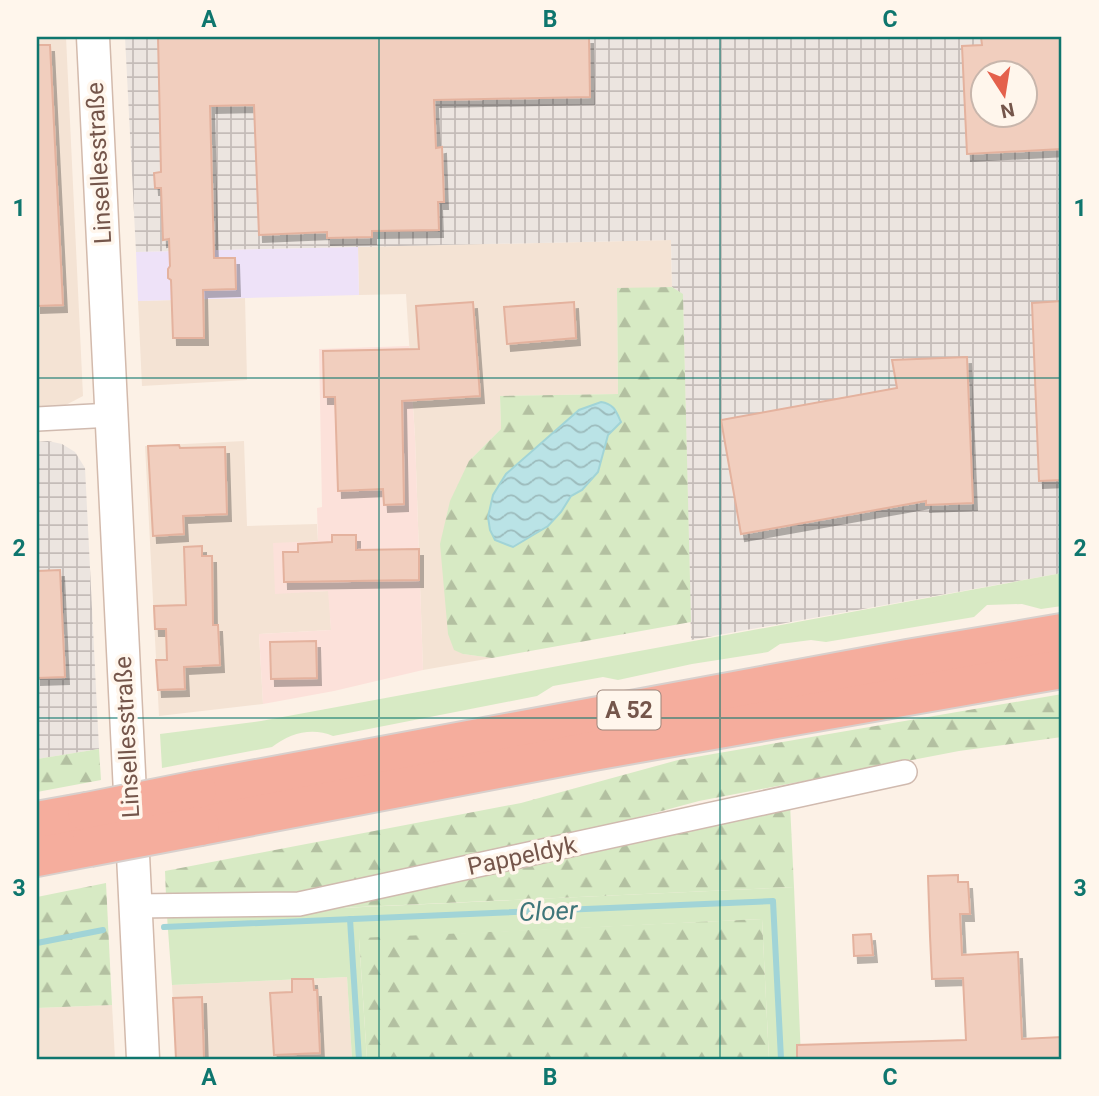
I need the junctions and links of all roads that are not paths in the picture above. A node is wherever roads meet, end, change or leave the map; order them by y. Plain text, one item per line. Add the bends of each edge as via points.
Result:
1 (93, 37) edge
2 (112, 415) junction
3 (37, 419) edge
4 (1062, 633) edge
5 (1062, 669) edge
6 (905, 772) dead end
7 (198, 808) junction
8 (37, 821) edge
9 (88, 830) junction
10 (37, 857) edge
11 (135, 906) junction
12 (143, 1059) edge

1 - 2 street, Linsellesstraße
2 - 3 street
2 - 11 street, Linsellesstraße
4 - 7 highway, A 52 via 908,659
5 - 7 highway, A 52 via 587,752
6 - 11 street, Pappeldyk via 299,904
7 - 9 highway, A 52, bridge
8 - 9 highway, A 52
9 - 10 highway, A 52
11 - 12 street, Linsellesstraße

